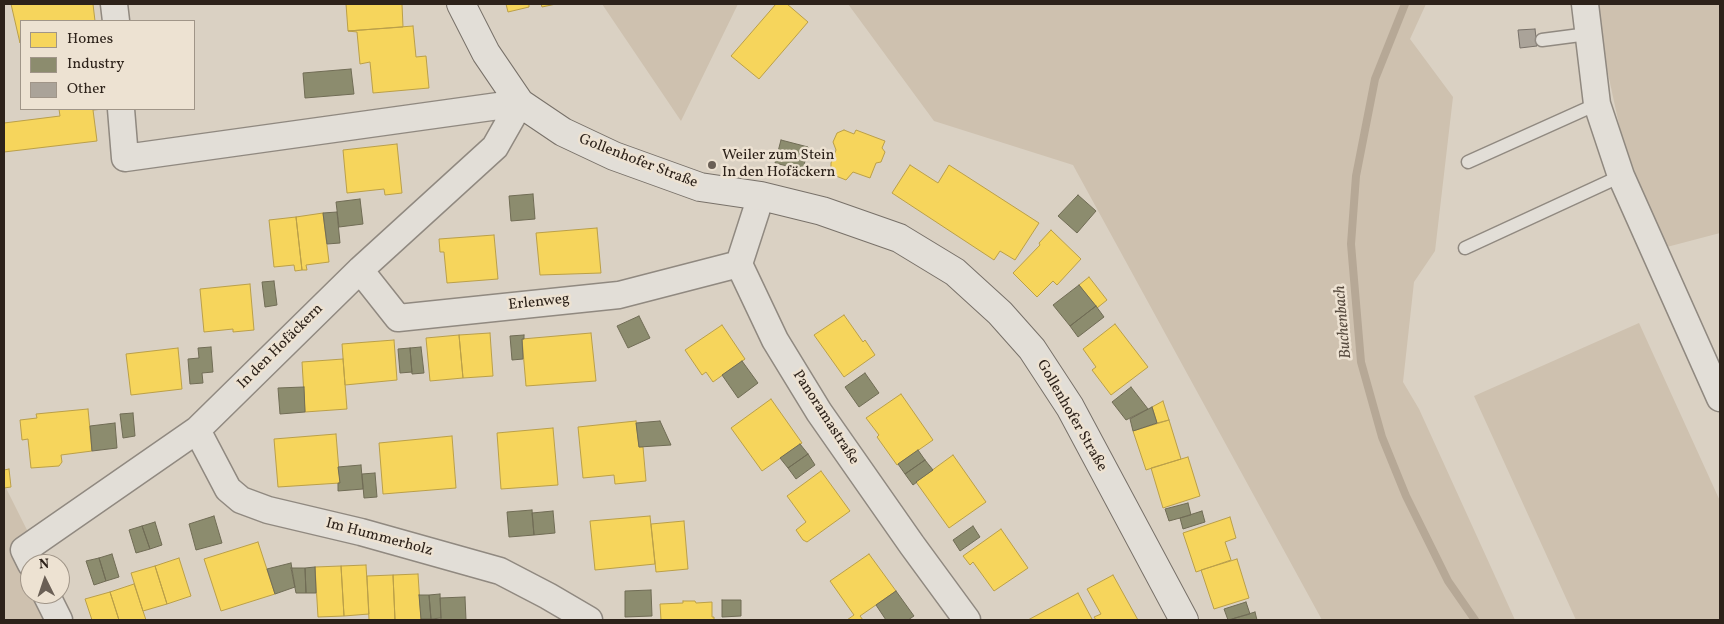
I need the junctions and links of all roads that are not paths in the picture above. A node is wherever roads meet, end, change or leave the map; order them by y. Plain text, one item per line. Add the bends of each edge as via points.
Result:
1 (114, 4) edge
2 (461, 4) edge
3 (1585, 4) edge
4 (116, 20) edge
5 (1588, 34) junction
6 (1542, 40) dead end
7 (520, 102) junction
8 (1597, 104) junction
9 (121, 110) edge
10 (1468, 162) dead end
11 (1621, 176) junction
12 (761, 196) junction
13 (1465, 248) dead end
14 (738, 264) junction
15 (360, 270) junction
16 (1720, 398) edge
17 (197, 430) junction
18 (26, 554) edge
19 (51, 604) edge
20 (58, 620) edge
21 (589, 620) edge
22 (967, 620) edge
23 (1184, 620) edge

1 - 4 street
2 - 7 street, Gollenhofer Straße via 486,52
3 - 5 street
5 - 6 lane
5 - 8 street
7 - 9 street via 125,158
7 - 12 street, Gollenhofer Straße via 563,132 614,156 700,187
7 - 15 street, In den Hofäckern via 495,147
8 - 10 lane
8 - 11 street
11 - 13 lane
11 - 16 street
12 - 14 street
12 - 23 street, Gollenhofer Straße via 822,211 899,238 955,272 1000,313 1032,349 1070,407
14 - 15 street, Erlenweg via 619,295 398,318
14 - 22 street, Panoramastraße via 775,340 819,412
15 - 17 street, In den Hofäckern
17 - 18 street, In den Hofäckern via 24,550
17 - 21 street, Im Hummerholz via 228,489 242,500 268,510 500,571
19 - 20 street

